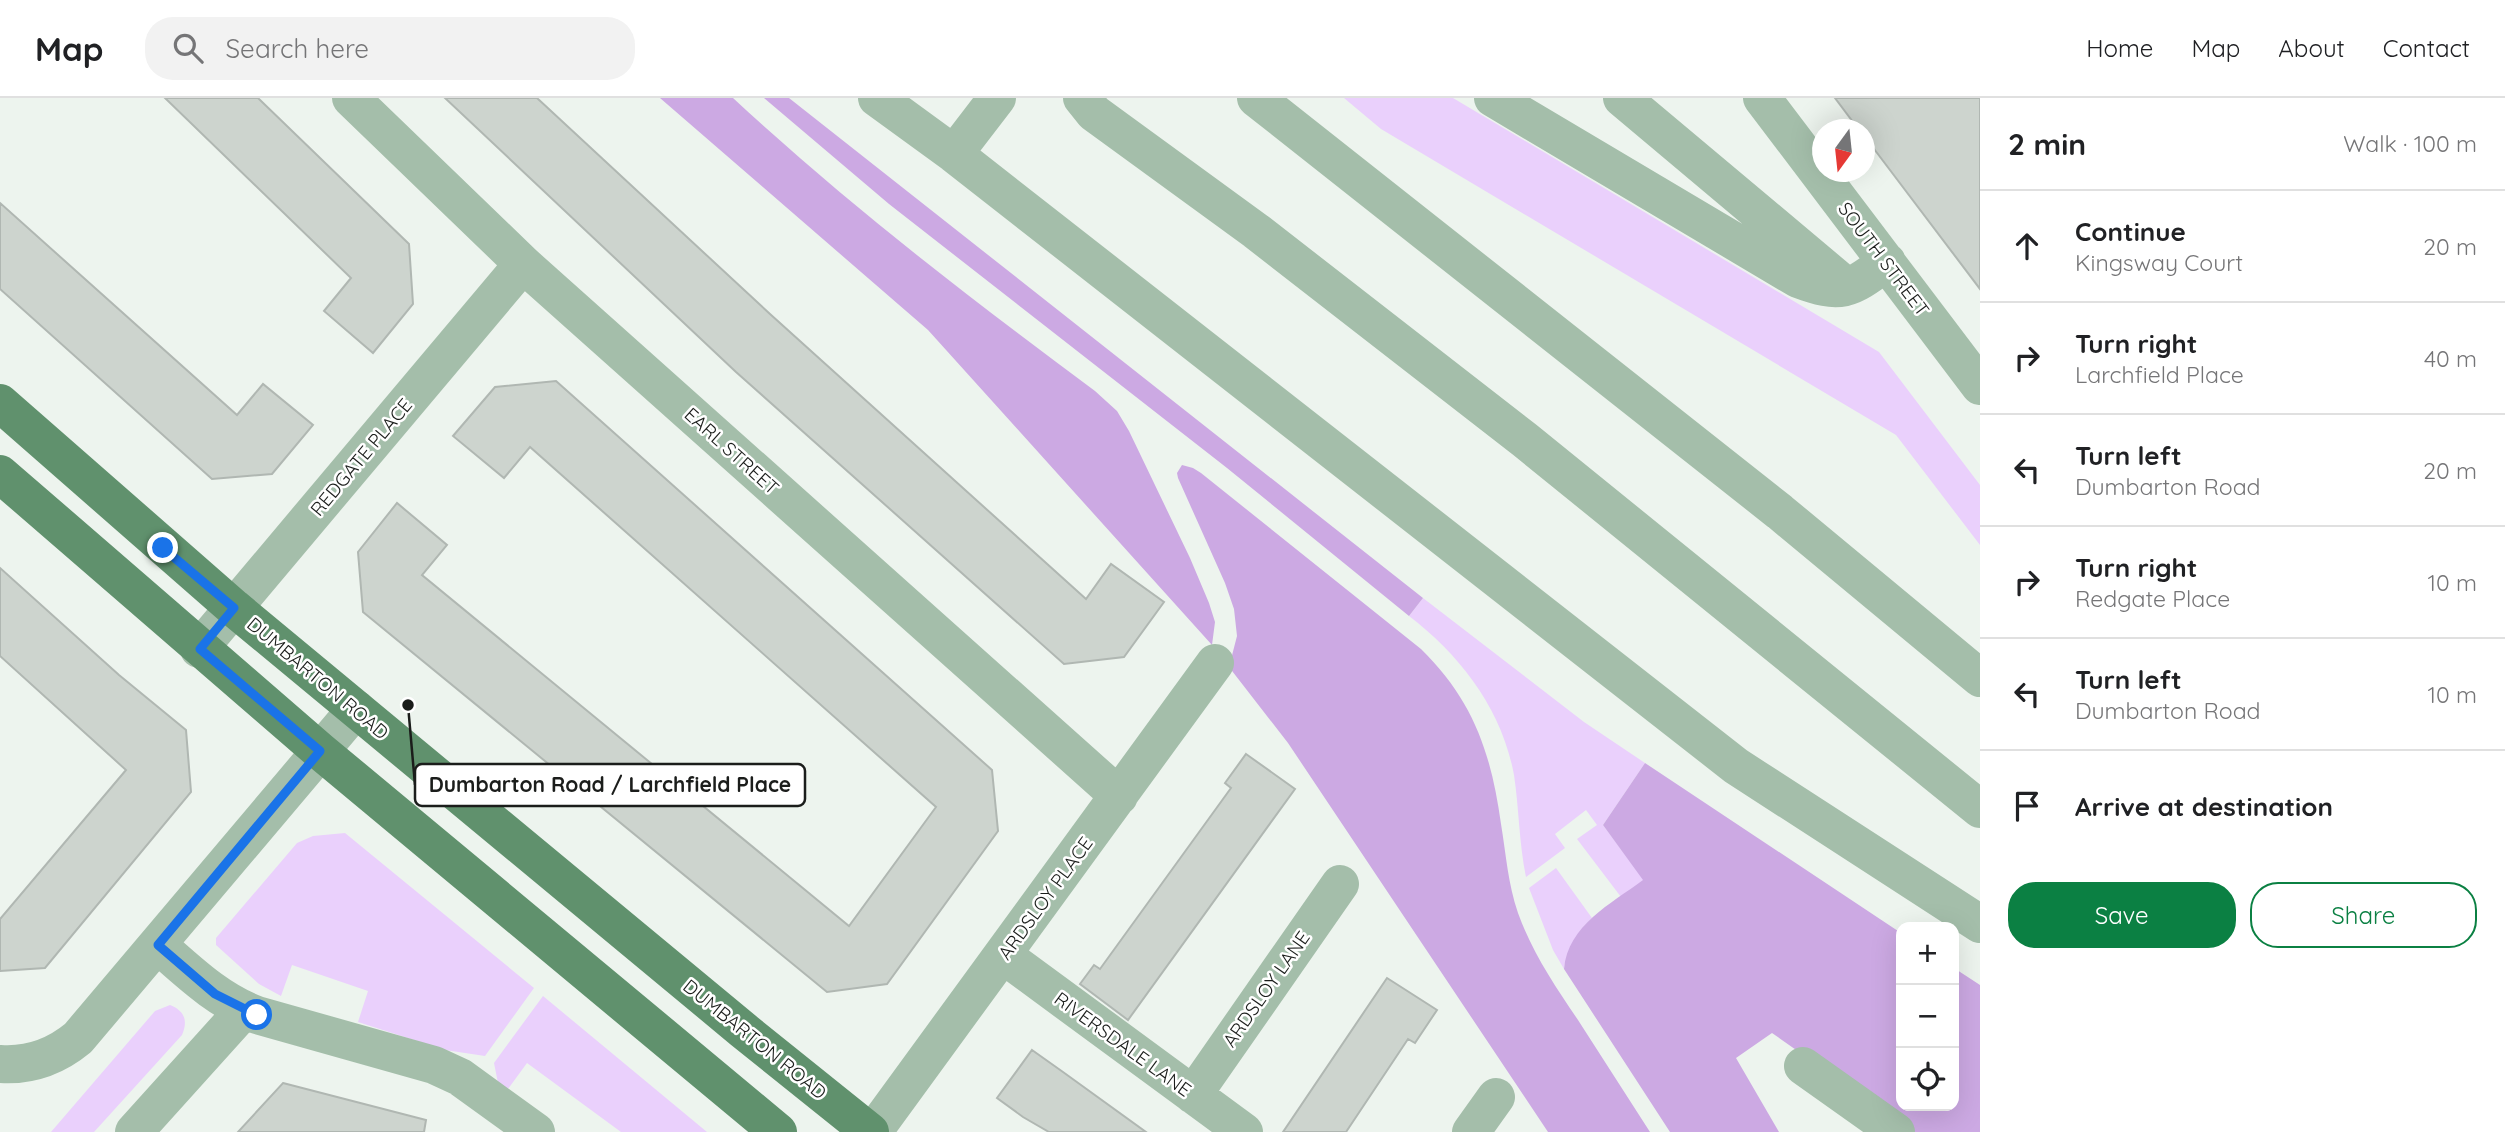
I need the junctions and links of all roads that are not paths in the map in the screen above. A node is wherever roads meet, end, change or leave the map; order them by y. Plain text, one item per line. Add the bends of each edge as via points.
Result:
1 (351, 98) edge
2 (877, 98) edge
3 (997, 98) edge
4 (1082, 98) edge
5 (1256, 98) edge
6 (1493, 98) edge
7 (1622, 98) edge
8 (1762, 98) edge
9 (954, 154) junction
10 (1886, 262) junction
11 (523, 264) junction
12 (1847, 288) junction
13 (1980, 386) edge
14 (0, 403) edge
15 (0, 474) edge
16 (234, 608) junction
17 (200, 649) junction
18 (1215, 663) dead end
19 (1980, 678) edge
20 (356, 709) junction
21 (320, 751) junction
22 (1119, 796) junction
23 (1980, 809) edge
24 (1340, 884) dead end
25 (1980, 924) edge
26 (158, 945) junction
27 (1003, 955) junction
28 (244, 1010) junction
29 (9, 1064) edge
30 (1803, 1066) dead end
31 (1193, 1094) junction
32 (1496, 1097) dead end
33 (134, 1132) edge
34 (536, 1132) edge
35 (778, 1132) edge
36 (872, 1132) edge
37 (1244, 1132) edge
38 (1471, 1132) edge
39 (1896, 1132) edge

1 - 11 street, EARL STREET
2 - 9 street
3 - 9 street
4 - 23 street via 1094,113 1256,231 1525,440
5 - 19 street via 1788,518
6 - 12 street via 1798,279
7 - 12 street
8 - 10 street, SOUTH STREET
9 - 25 street via 1736,766
10 - 12 street
10 - 13 street, SOUTH STREET
11 - 16 street, REDGATE PLACE
11 - 22 street, EARL STREET
14 - 16 main road, DUMBARTON ROAD
15 - 17 main road
16 - 17 street, REDGATE PLACE
16 - 20 main road, DUMBARTON ROAD
17 - 21 main road
18 - 22 street, ARDSLOY PLACE
20 - 21 street
20 - 36 main road, DUMBARTON ROAD
21 - 26 street
21 - 35 main road
22 - 27 street, ARDSLOY PLACE
24 - 31 street, ARDSLOY LANE
26 - 28 street via 215,994
26 - 29 street via 62,1051 41,1060
27 - 31 street, RIVERSDALE LANE
27 - 36 street, ARDSLOY PLACE
28 - 33 street
28 - 34 street via 434,1065 460,1077
30 - 39 street
31 - 37 street, RIVERSDALE LANE
32 - 38 street

